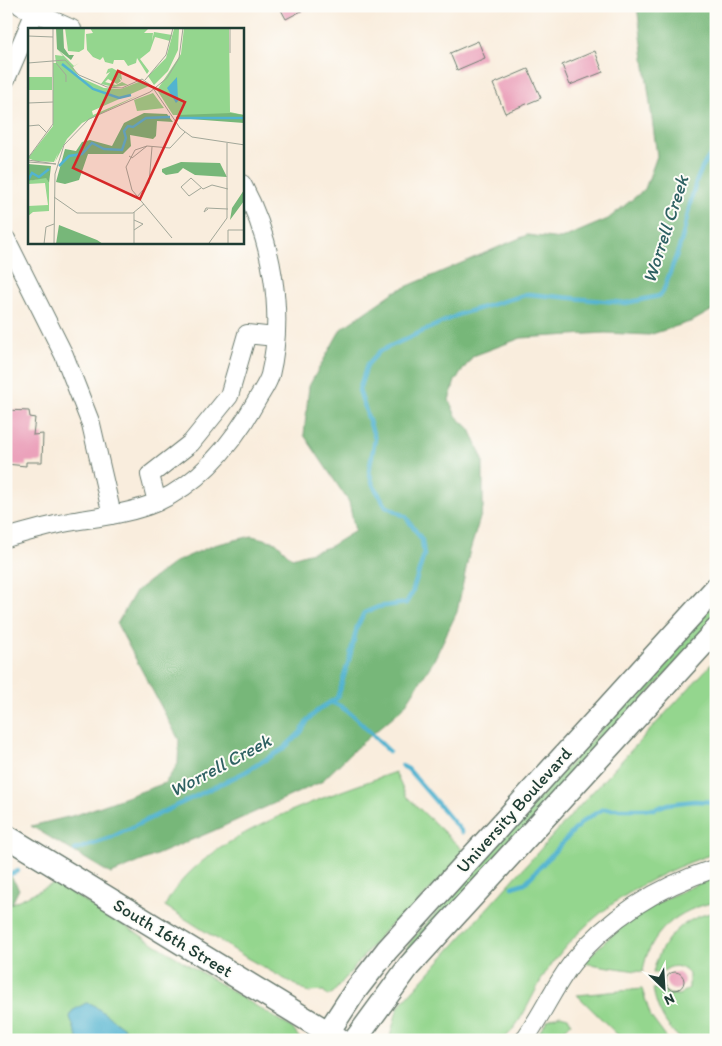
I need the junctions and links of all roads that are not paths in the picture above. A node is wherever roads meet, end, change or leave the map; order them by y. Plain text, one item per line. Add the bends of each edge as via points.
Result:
1 (28, 9) edge
2 (70, 28) edge
3 (6, 79) edge
4 (244, 188) edge
5 (6, 239) edge
6 (275, 337) junction
7 (156, 502) junction
8 (112, 515) junction
9 (6, 538) edge
10 (716, 588) edge
11 (716, 630) edge
12 (6, 836) edge
13 (716, 868) edge
14 (330, 1037) edge
15 (355, 1040) edge
16 (524, 1040) edge

1 - 2 street
1 - 3 street
4 - 6 street via 261,226 269,262 276,306
5 - 8 street via 64,355 91,424
6 - 7 street via 270,376 230,441 210,466
6 - 7 street via 247,334 229,396 191,443 150,475
7 - 8 street
8 - 9 street
10 - 14 main road, University Boulevard via 387,950 354,991
11 - 15 main road, University Boulevard via 409,966
12 - 14 main road, South 16th Street
13 - 16 street via 659,891 602,931 572,962

